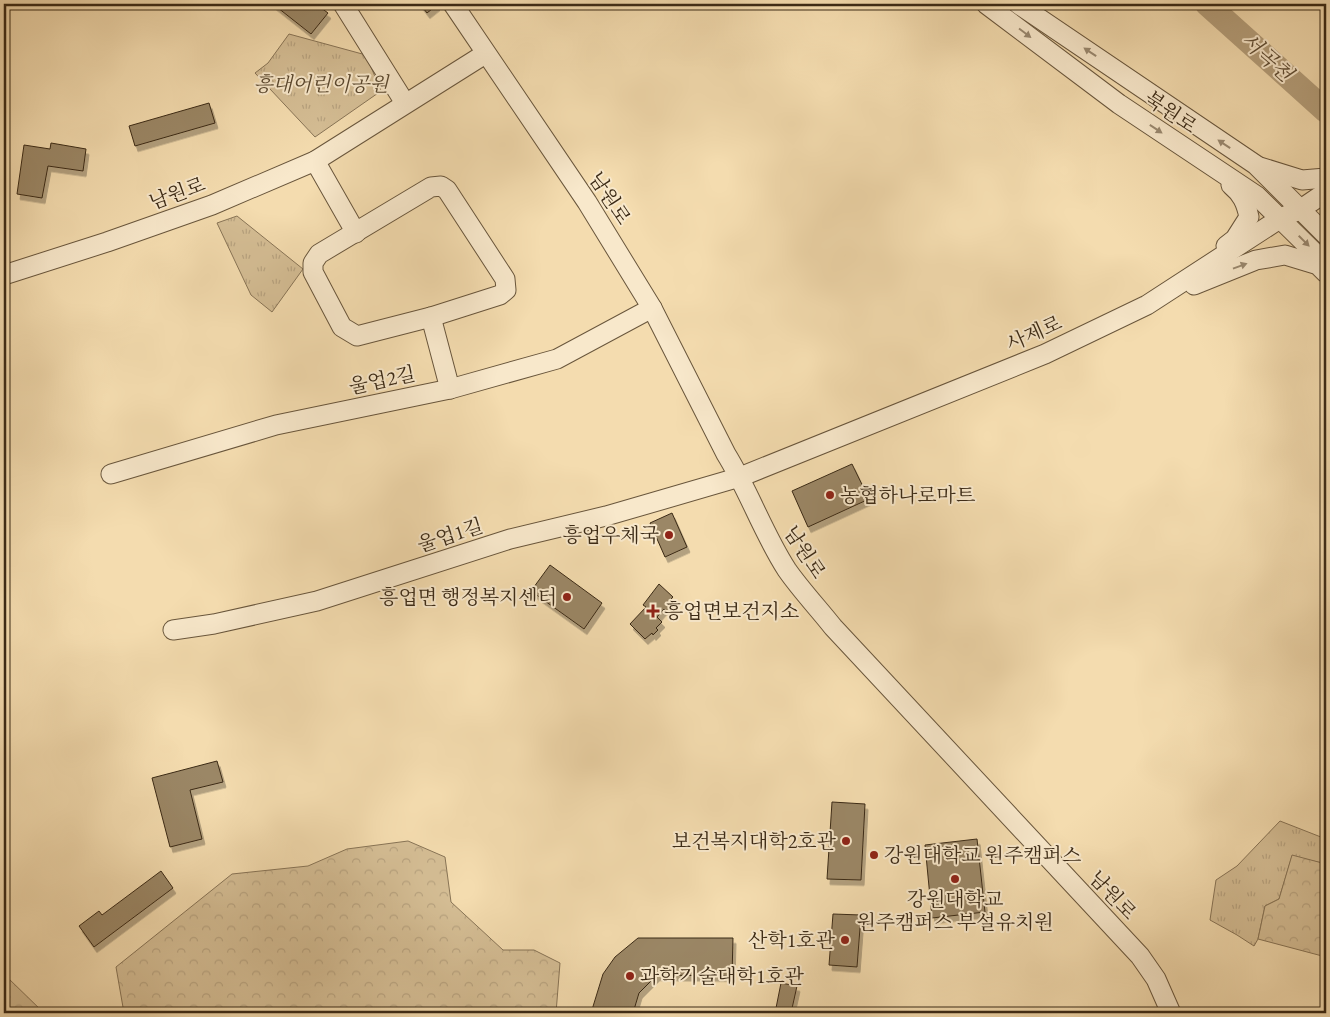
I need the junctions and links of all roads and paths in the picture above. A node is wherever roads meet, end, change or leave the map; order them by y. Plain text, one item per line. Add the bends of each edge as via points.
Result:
1 (343, 4) edge
2 (453, 4) edge
3 (986, 4) edge
4 (1018, 4) edge
5 (485, 54) junction
6 (405, 103) junction
7 (1180, 145) junction
8 (315, 161) junction
9 (1256, 165) junction
10 (1322, 184) edge
11 (1301, 208) junction
12 (1281, 218) junction
13 (356, 233) junction
14 (1326, 235) edge
15 (1326, 264) edge
16 (1326, 274) edge
17 (4, 276) edge
18 (1147, 305) junction
19 (652, 308) junction
20 (431, 317) junction
21 (450, 389) junction
22 (112, 474) dead end
23 (740, 477) junction
24 (173, 630) dead end
25 (1172, 1013) edge

1 - 6 street
2 - 5 street, 남원로
3 -> 7 street, 북원로 via 1119,104
9 -> 4 street, 북원로
5 - 6 street, 남원로
5 - 19 street, 남원로 via 587,202
6 - 8 street, 남원로
7 - 12 street, 북원로 via 1257,196
7 - 18 street via 1237,190 1246,202 1248,217 1235,239
8 - 13 street
8 - 17 street, 남원로 via 203,208
9 - 10 street
9 - 11 street, 북원로
10 - 11 street, 사제로
11 - 12 street, 사제로
11 - 14 street, 북원로
12 -> 15 street, 북원로
12 - 18 street, 사제로
13 - 20 street via 319,254 313,263 314,272 342,327 356,336
13 - 20 street via 431,187 441,186 447,190 505,278 506,290 500,296
18 -> 16 street via 1256,260 1285,255 1318,265
18 - 23 street, 사제로 via 1046,354
19 - 21 street, 울업2길 via 557,359
19 - 23 street, 남원로
20 - 21 street
21 - 22 street, 울업2길 via 276,425
23 - 24 street, 울업1길 via 606,516 510,539 317,601
23 - 25 street, 남원로 via 787,570 809,599 1140,956 1156,979

